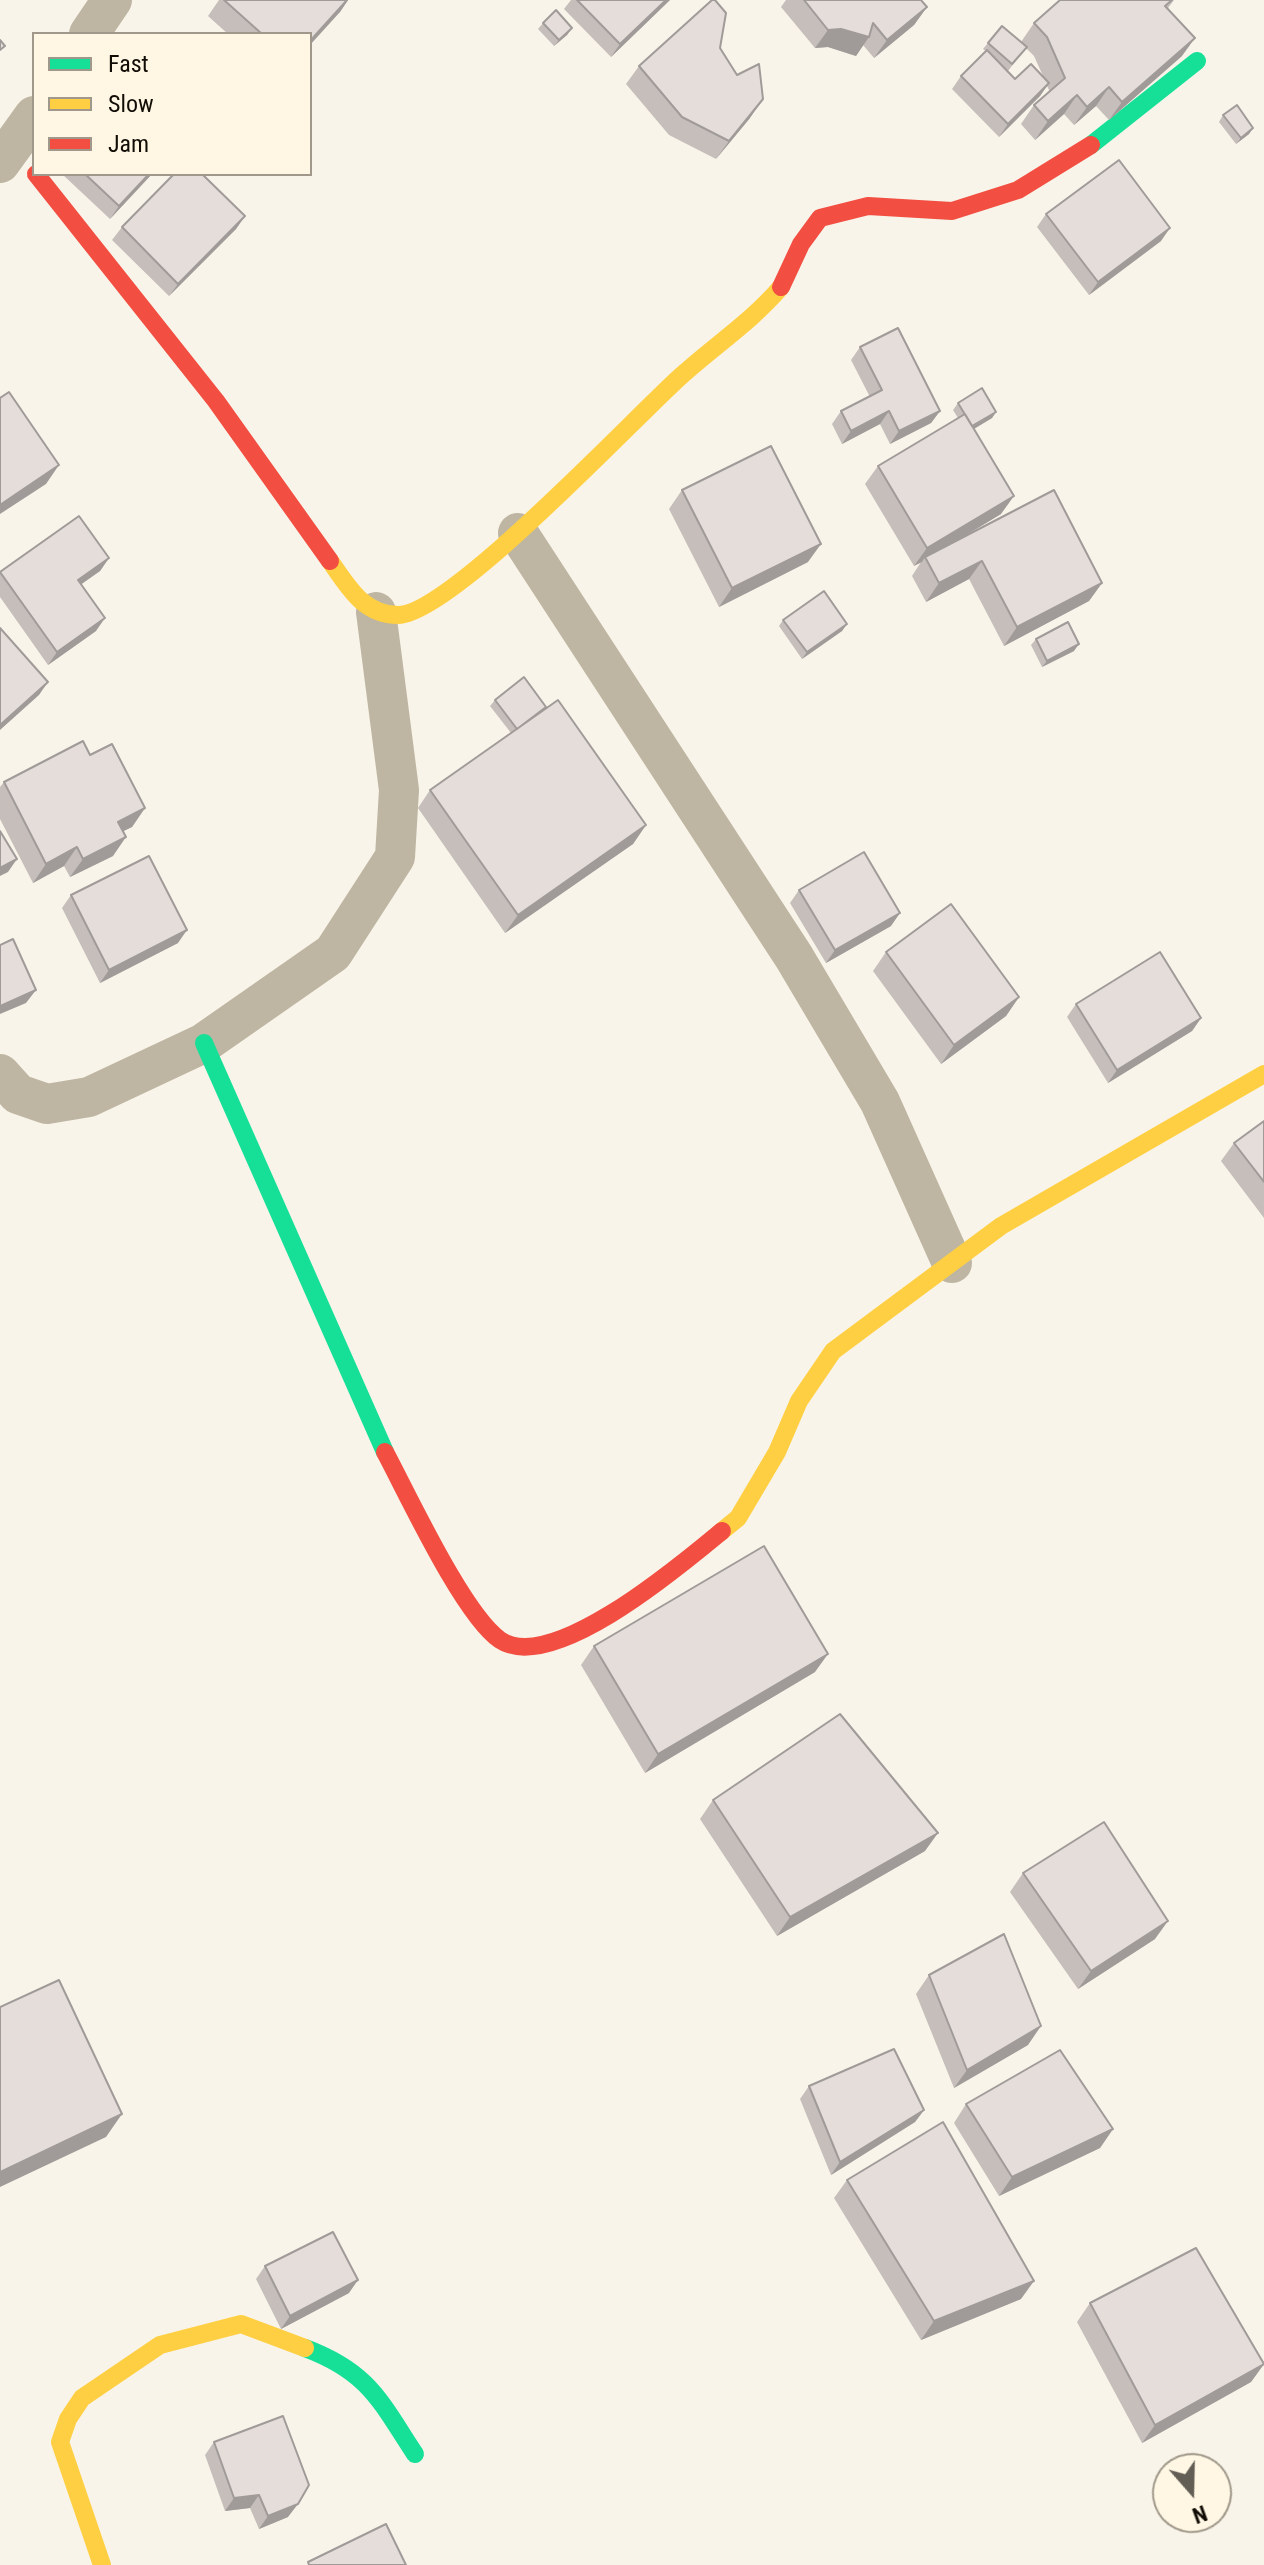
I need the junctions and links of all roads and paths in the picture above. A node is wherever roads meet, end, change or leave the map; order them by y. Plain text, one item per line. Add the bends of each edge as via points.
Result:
1 (112, 0) edge
2 (90, 32) edge
3 (1197, 61) dead end
4 (41, 176) edge
5 (518, 533) junction
6 (376, 612) junction
7 (204, 1043) junction
8 (0, 1074) edge
9 (1264, 1074) edge
10 (952, 1263) junction
11 (415, 2454) dead end
12 (102, 2565) edge

1 - 2 street
3 - 5 street via 1099,140 1018,190 952,211 868,206 820,218 801,244 784,284 760,312 682,375
4 - 6 street via 216,401 356,598
5 - 6 street via 439,599 401,615
5 - 10 street via 794,957 880,1102
6 - 7 street via 399,790 395,857 333,953
7 - 8 street via 89,1097 47,1104 18,1094
7 - 10 street via 380,1444 478,1621 503,1642 538,1648 571,1636 612,1614 703,1548 738,1518 777,1452 799,1401 833,1351
9 - 10 street via 1001,1226
11 - 12 street via 369,2384 329,2357 241,2324 160,2345 82,2398 60,2442

